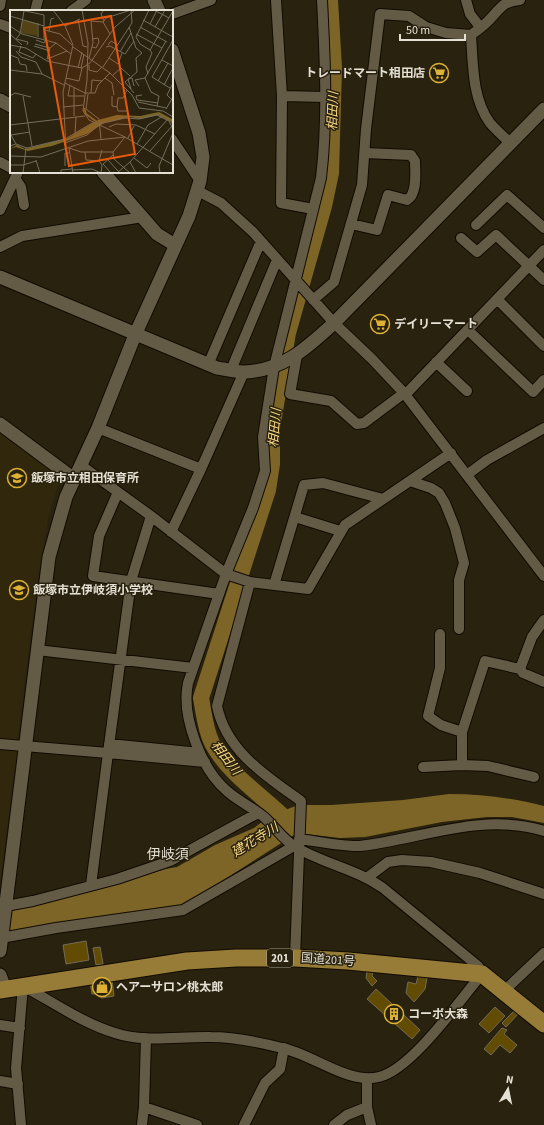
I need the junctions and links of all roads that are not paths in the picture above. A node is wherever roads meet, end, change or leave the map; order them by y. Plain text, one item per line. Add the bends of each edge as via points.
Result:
1 (1, 0) edge
2 (38, 0) edge
3 (86, 0) edge
4 (154, 0) edge
5 (211, 0) edge
6 (276, 0) edge
7 (322, 0) edge
8 (466, 0) edge
9 (520, 0) edge
10 (0, 6) edge
11 (35, 10) edge
12 (72, 10) edge
13 (159, 10) edge
14 (173, 14) edge
15 (0, 24) edge
16 (480, 27) junction
17 (10, 28) edge
18 (471, 35) junction
19 (173, 53) edge
20 (282, 96) junction
21 (325, 98) junction
22 (0, 100) edge
23 (10, 105) edge
24 (544, 109) edge
25 (173, 141) edge
26 (510, 143) junction
27 (365, 153) junction
28 (0, 162) edge
29 (10, 167) edge
30 (104, 173) edge
31 (17, 175) edge
32 (199, 186) junction
33 (4, 189) edge
34 (24, 204) dead end
35 (0, 210) edge
36 (313, 210) junction
37 (143, 217) junction
38 (351, 224) junction
39 (476, 225) dead end
40 (544, 228) edge
41 (461, 238) dead end
42 (261, 241) junction
43 (175, 245) junction
44 (0, 247) edge
45 (544, 250) edge
46 (277, 260) junction
47 (529, 266) junction
48 (0, 277) edge
49 (295, 280) junction
50 (544, 280) edge
51 (310, 296) junction
52 (497, 299) junction
53 (334, 323) junction
54 (468, 330) junction
55 (136, 335) junction
56 (544, 346) edge
57 (295, 357) junction
58 (436, 362) junction
59 (208, 365) junction
60 (276, 366) junction
61 (237, 371) junction
62 (544, 380) edge
63 (467, 391) dead end
64 (405, 394) junction
65 (0, 424) edge
66 (98, 428) junction
67 (544, 428) edge
68 (451, 453) junction
69 (82, 466) junction
70 (201, 469) junction
71 (468, 474) junction
72 (74, 479) junction
73 (410, 481) junction
74 (118, 492) junction
75 (383, 499) junction
76 (151, 516) junction
77 (295, 517) junction
78 (340, 531) junction
79 (172, 532) junction
80 (226, 574) junction
81 (544, 576) edge
82 (131, 581) junction
83 (250, 582) junction
84 (274, 584) junction
85 (219, 594) junction
86 (544, 620) edge
87 (459, 629) dead end
88 (440, 634) dead end
89 (37, 650) junction
90 (121, 660) junction
91 (193, 668) junction
92 (520, 669) junction
93 (544, 682) edge
94 (462, 732) junction
95 (0, 744) edge
96 (26, 745) junction
97 (108, 748) junction
98 (203, 758) junction
99 (462, 765) junction
100 (423, 767) dead end
101 (534, 777) dead end
102 (261, 815) junction
103 (544, 831) edge
104 (296, 843) junction
105 (368, 877) junction
106 (91, 885) junction
107 (544, 894) edge
108 (3, 907) edge
109 (1, 937) junction
110 (0, 951) edge
111 (544, 953) edge
112 (295, 958) junction
113 (482, 974) junction
114 (2, 985) edge
115 (23, 986) junction
116 (504, 991) junction
117 (544, 1024) edge
118 (0, 1025) edge
119 (20, 1028) junction
120 (146, 1038) junction
121 (284, 1048) junction
122 (366, 1080) junction
123 (0, 1081) edge
124 (18, 1084) junction
125 (144, 1107) junction
126 (367, 1107) junction
127 (21, 1125) edge
128 (142, 1125) edge
129 (197, 1125) edge
130 (244, 1125) edge
131 (334, 1125) edge
132 (371, 1125) edge

1 - 10 street
2 - 11 street
3 - 12 street
4 - 13 street
5 - 14 street
6 - 20 street
7 - 21 street
8 - 16 street via 470,14
9 - 16 street via 500,7 491,19
15 - 17 street
16 - 18 street
18 - 26 street via 476,87 482,108 490,122
18 - 27 street via 446,34 426,27 409,16 380,14
19 - 32 street via 199,133 203,157
20 - 21 street
20 - 36 street via 281,203
21 - 36 street via 324,154
22 - 23 street
24 - 26 street
25 - 32 street
26 - 53 street
27 - 38 street via 362,185
27 - 38 street via 411,156 415,161 414,188 408,200 388,195 377,230
28 - 29 street
30 - 37 street
31 - 33 street
31 - 34 street
32 - 42 street
32 - 43 street via 189,216
33 - 35 street
36 - 49 street
37 - 43 street via 157,234
37 - 44 street via 22,236
38 - 51 street via 334,282
39 - 40 street via 507,195
41 - 47 street via 477,252 496,235
42 - 46 street
42 - 59 street
43 - 55 street
45 - 47 street
46 - 49 street
46 - 61 street
47 - 50 street
47 - 52 street
48 - 55 street
49 - 51 street
49 - 60 street
51 - 53 street
52 - 54 street
52 - 56 street
53 - 57 street
53 - 64 street
54 - 58 street
54 - 62 street via 533,392
55 - 59 street
55 - 66 street
57 - 60 street
57 - 64 street via 290,394 331,401 357,424 364,423
58 - 63 street
58 - 64 street
59 - 61 street
60 - 61 street
60 - 80 street via 263,437 265,471
61 - 70 street
64 - 68 street
65 - 72 street
66 - 69 street
66 - 70 street
67 - 71 street via 487,460
68 - 71 street
68 - 73 street
69 - 72 street
69 - 74 street
70 - 79 street
71 - 81 street
72 - 89 street via 66,497 49,557
73 - 75 street
73 - 87 street via 439,493 454,528 464,563 459,580
74 - 76 street
74 - 82 street via 99,536 93,576
75 - 77 street via 323,483 304,485
75 - 78 street
76 - 79 street
76 - 82 street
77 - 78 street
77 - 84 street
78 - 84 street via 308,589
79 - 80 street
80 - 83 street
80 - 85 street
82 - 85 street
82 - 90 street
83 - 84 street
83 - 104 street via 217,706 220,718 238,751 257,769 300,801
85 - 91 street
86 - 92 street via 532,637
88 - 94 street via 440,668 428,716 441,725
89 - 90 street
89 - 96 street
90 - 91 street
90 - 97 street
91 - 98 street via 186,702
92 - 93 street
92 - 94 street via 485,661
94 - 99 street
95 - 96 street
96 - 97 street
96 - 108 street
97 - 98 street
97 - 106 street
98 - 102 street via 225,790
99 - 100 street
99 - 101 street via 488,766
102 - 104 street
102 - 106 street via 170,860 117,879
103 - 104 street via 510,824 470,826 358,846
104 - 105 street
104 - 109 street via 183,910
104 - 112 street
105 - 107 street via 388,862 431,862 480,873
105 - 113 street via 478,966
106 - 108 street
108 - 109 street
109 - 110 street
111 - 116 street
112 - 113 highway, 国道201号 / 201
112 - 115 highway, 国道201号 / 201 via 187,961
113 - 116 highway
113 - 122 street via 412,1059 391,1073
114 - 115 highway, 国道201号 / 201
115 - 119 street
115 - 120 street via 89,1023 131,1037
116 - 117 highway
118 - 119 street
119 - 124 street via 16,1068
120 - 121 street via 212,1037
120 - 125 street
121 - 122 street
121 - 130 street via 280,1069 265,1083
122 - 126 street
123 - 124 street
124 - 127 street
125 - 128 street
125 - 129 street
126 - 131 street via 347,1115
126 - 132 street

